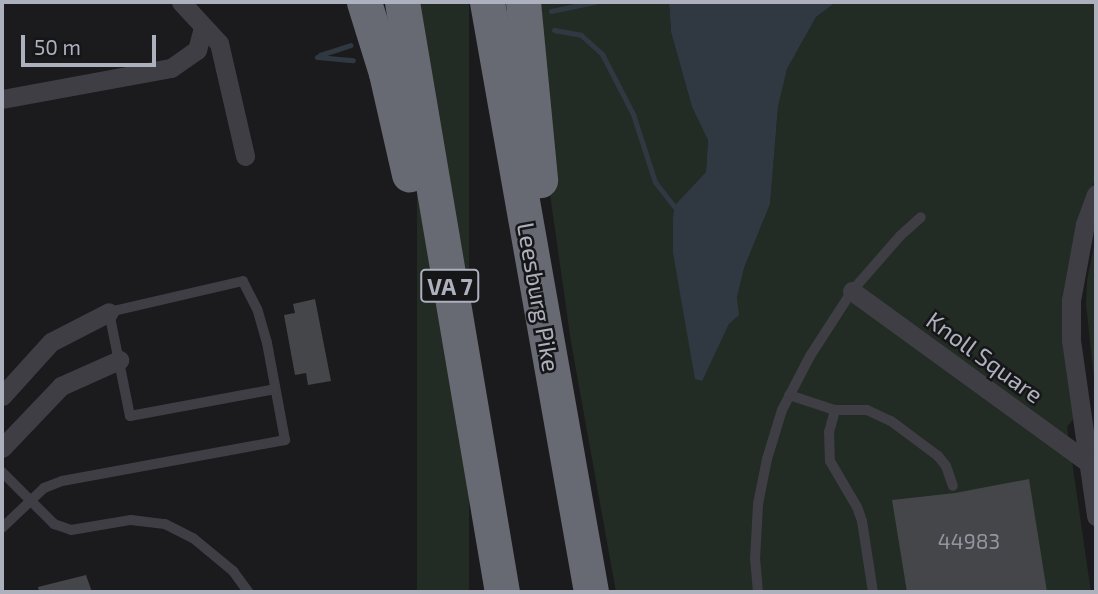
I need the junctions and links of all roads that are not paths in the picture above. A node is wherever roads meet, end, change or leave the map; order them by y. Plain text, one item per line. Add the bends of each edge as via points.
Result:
1 (181, 2) edge
2 (364, 2) edge
3 (402, 2) edge
4 (487, 2) edge
5 (523, 2) edge
6 (204, 27) junction
7 (2, 99) edge
8 (245, 156) dead end
9 (1096, 194) edge
10 (921, 217) dead end
11 (852, 291) junction
12 (109, 312) junction
13 (119, 360) junction
14 (275, 389) junction
15 (789, 394) junction
16 (2, 396) edge
17 (835, 410) junction
18 (2, 448) edge
19 (1089, 463) junction
20 (2, 472) edge
21 (953, 486) dead end
22 (30, 500) junction
23 (1096, 516) edge
24 (2, 528) edge
25 (580, 528) junction
26 (501, 581) edge
27 (248, 592) edge
28 (591, 592) edge
29 (758, 592) edge
30 (873, 592) edge

1 - 6 street
2 - 26 highway via 395,111
3 - 26 highway, VA 7
4 - 25 highway, Leesburg Pike
5 - 25 highway
6 - 7 street via 197,50 171,68
6 - 8 street via 223,55
9 - 19 street, Knoll Square via 1084,224 1071,300 1071,340
10 - 11 lane
11 - 15 lane
11 - 19 street, Knoll Square
12 - 13 lane
12 - 14 lane via 243,281 257,309
12 - 16 street via 51,342
13 - 14 lane via 130,416
13 - 18 street via 61,386
14 - 22 lane via 285,440 62,481
15 - 17 lane
15 - 29 lane via 773,433 758,504 754,560
17 - 21 lane via 867,411 891,421 938,456
17 - 30 lane via 829,432 830,461 862,521
19 - 23 street, Knoll Square
20 - 22 lane
22 - 24 lane
22 - 27 lane via 54,524 71,530 131,520 165,524 214,553
25 - 28 highway, Leesburg Pike

